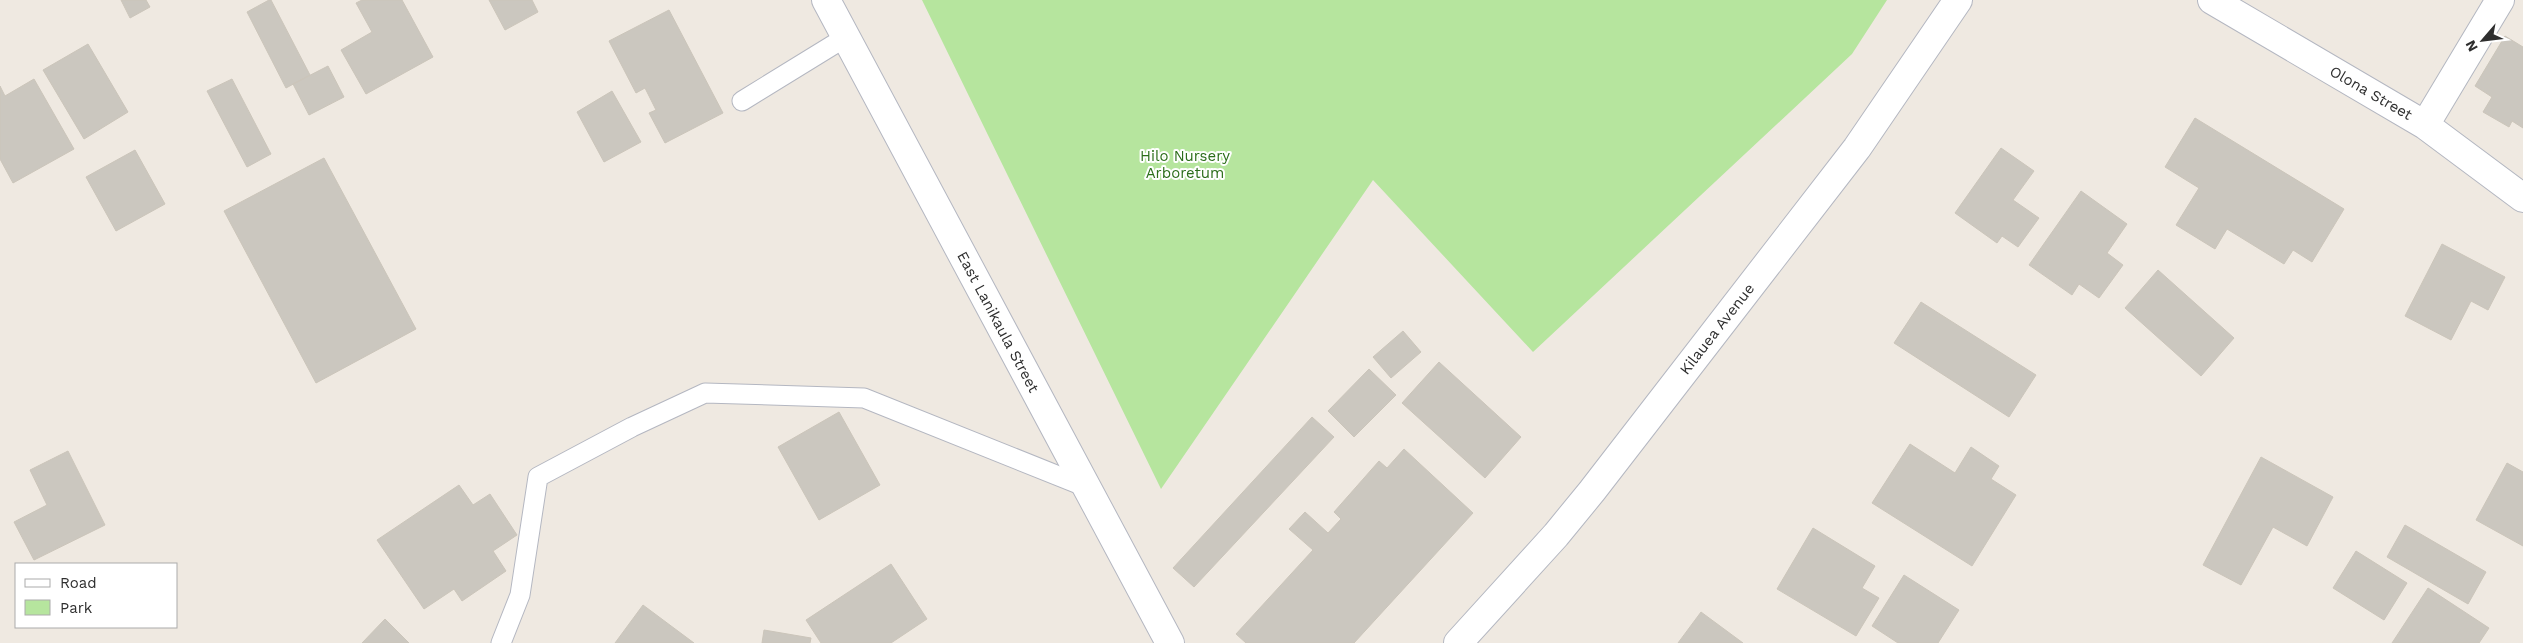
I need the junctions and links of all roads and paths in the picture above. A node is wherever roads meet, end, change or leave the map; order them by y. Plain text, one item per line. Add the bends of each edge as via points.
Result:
1 (826, 0) edge
2 (1958, 0) edge
3 (2212, 0) edge
4 (2500, 0) edge
5 (846, 37) junction
6 (742, 101) dead end
7 (2425, 124) junction
8 (2523, 198) edge
9 (1086, 487) junction
10 (501, 643) edge
11 (1170, 643) edge
12 (1458, 643) edge

1 - 5 street, East Lanikaula Street
2 - 12 street, Kilauea Avenue via 1857,148 1592,491
3 - 7 street, Olona Street
4 - 7 street
5 - 6 lane
5 - 9 street, East Lanikaula Street
7 - 8 street, Olona Street
9 - 10 lane via 864,398 705,394 632,427 538,477 520,595
9 - 11 street, East Lanikaula Street

